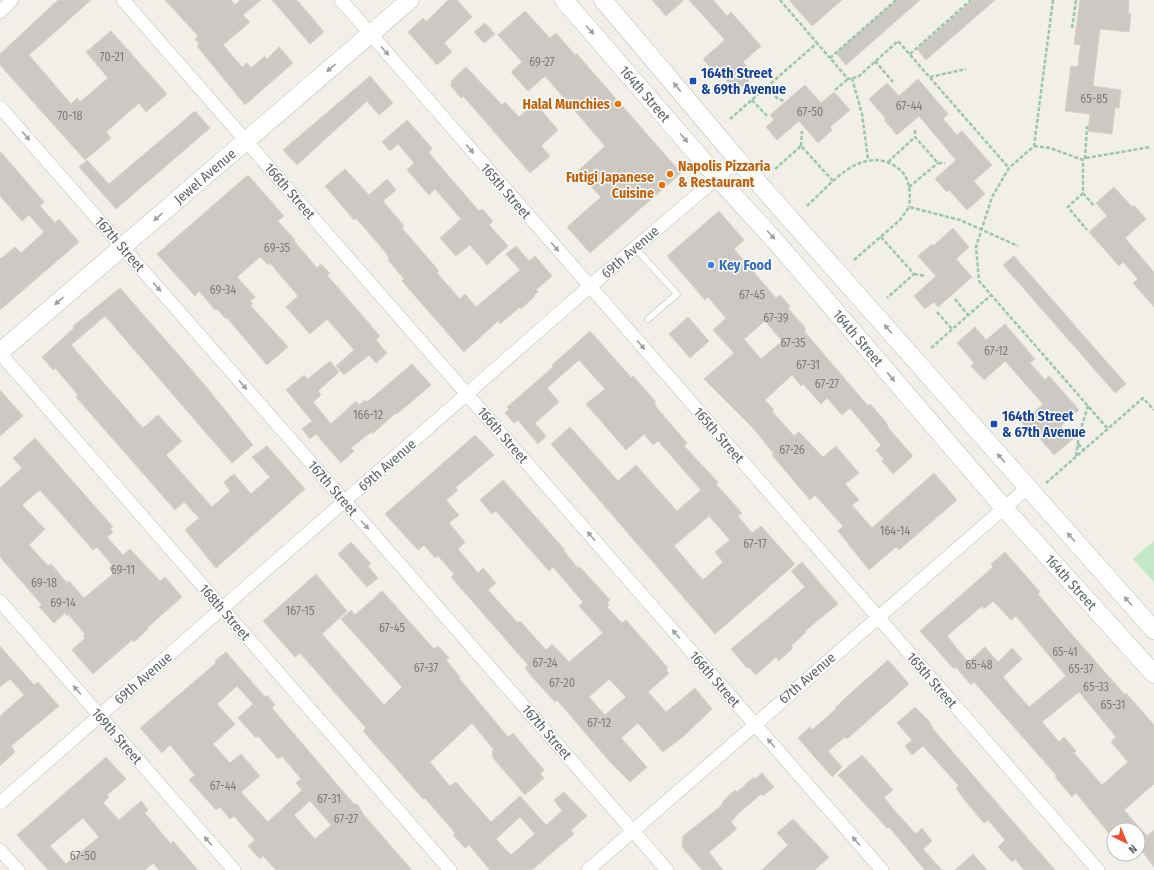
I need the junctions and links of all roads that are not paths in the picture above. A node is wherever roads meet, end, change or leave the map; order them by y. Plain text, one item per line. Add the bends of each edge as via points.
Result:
1 (12, 0) edge
2 (123, 0) edge
3 (341, 0) edge
4 (410, 0) edge
5 (564, 0) edge
6 (603, 0) edge
7 (0, 12) edge
8 (372, 34) junction
9 (0, 107) edge
10 (246, 141) junction
11 (738, 160) junction
12 (718, 177) junction
13 (123, 247) junction
14 (635, 248) junction
15 (590, 287) junction
16 (648, 319) dead end
17 (0, 352) edge
18 (468, 395) junction
19 (1027, 488) junction
20 (345, 502) junction
21 (1004, 508) junction
22 (0, 601) edge
23 (223, 609) junction
24 (877, 616) junction
25 (1154, 630) edge
26 (1154, 674) edge
27 (100, 716) junction
28 (754, 724) junction
29 (0, 803) edge
30 (633, 831) junction
31 (0, 850) edge
32 (18, 870) edge
33 (234, 870) edge
34 (450, 870) edge
35 (588, 870) edge
36 (667, 870) edge
37 (882, 870) edge
38 (1098, 870) edge

1 - 7 street
2 - 10 street, 166th Street
3 - 8 street, 165th Street
4 - 8 street, Jewel Avenue
5 -> 12 street, 164th Street
11 -> 6 street, 164th Street
8 -> 10 street, Jewel Avenue
8 -> 15 street, 165th Street
9 -> 13 street, 167th Street
10 -> 13 street, Jewel Avenue
10 - 18 street, 166th Street
11 - 12 street, 69th Avenue
19 -> 11 street, 164th Street
12 - 14 street, 69th Avenue
12 -> 21 street, 164th Street
13 -> 17 street, Jewel Avenue
13 -> 20 street, 167th Street
14 - 15 street, 69th Avenue
14 - 16 lane via 677,294
15 - 18 street, 69th Avenue
15 -> 24 street, 165th Street
17 - 23 street, 168th Street
18 - 20 street, 69th Avenue
28 -> 18 street, 166th Street
19 - 21 street, 67th Avenue
25 -> 19 street, 164th Street
20 - 23 street, 69th Avenue
20 -> 30 street, 167th Street
21 - 24 street, 67th Avenue
21 - 26 street, 164th Street
27 -> 22 street, 169th Street
23 - 27 street, 69th Avenue
23 - 34 street, 168th Street
24 - 28 street, 67th Avenue
24 - 38 street, 165th Street
27 - 29 street, 69th Avenue
33 -> 27 street, 169th Street
28 - 30 street, 67th Avenue
37 -> 28 street, 166th Street
30 - 35 street, 67th Avenue
30 - 36 street, 167th Street
31 - 32 street

